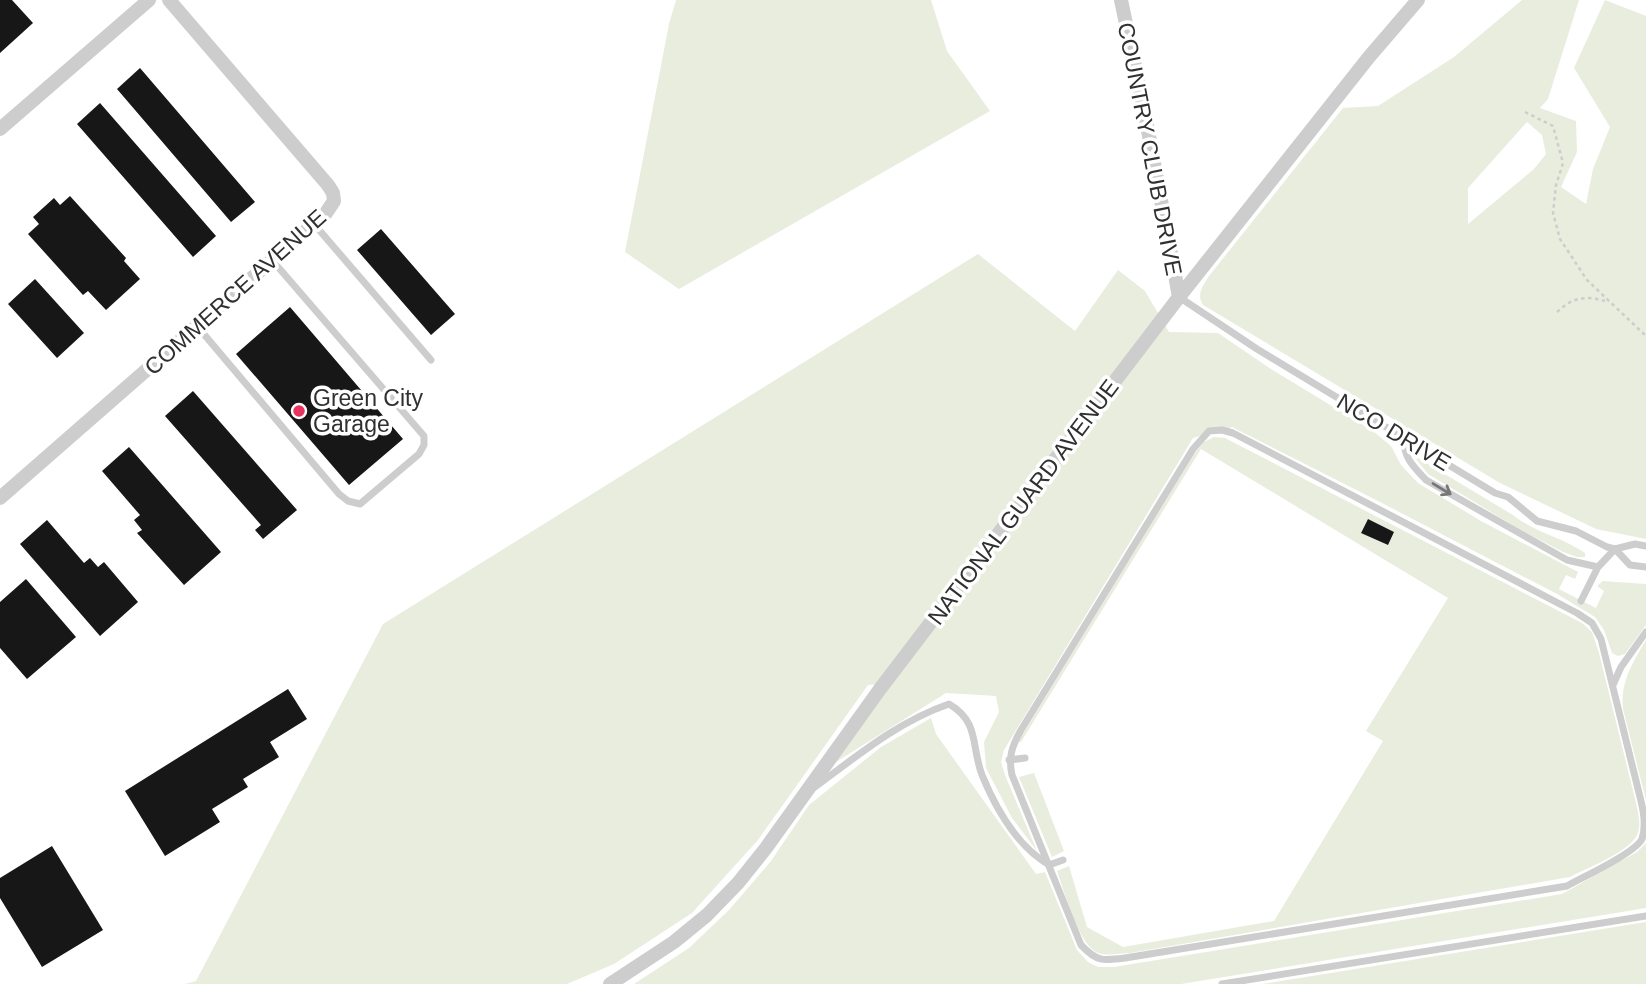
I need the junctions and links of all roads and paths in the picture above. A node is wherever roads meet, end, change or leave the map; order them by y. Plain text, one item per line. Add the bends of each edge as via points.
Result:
1 (149, 0) edge
2 (169, 0) edge
3 (1121, 0) edge
4 (1418, 0) edge
5 (1525, 112) dead end
6 (0, 129) edge
7 (313, 224) junction
8 (272, 260) junction
9 (1179, 297) junction
10 (1608, 302) junction
11 (1557, 312) dead end
12 (197, 326) junction
13 (1646, 336) edge
14 (431, 360) dead end
15 (1404, 438) junction
16 (0, 498) edge
17 (1646, 546) edge
18 (1615, 549) junction
19 (1598, 567) junction
20 (1646, 567) edge
21 (1581, 601) dead end
22 (1646, 632) edge
23 (1613, 686) junction
24 (1025, 758) dead end
25 (1009, 760) junction
26 (800, 798) junction
27 (1646, 824) edge
28 (1063, 860) dead end
29 (1049, 865) junction
30 (1646, 916) edge
31 (610, 984) edge
32 (1222, 984) edge

1 - 6 street
2 - 7 street, COMMERCE AVENUE via 331,189 332,205
3 - 9 street, COUNTRY CLUB DRIVE
4 - 9 street, NATIONAL GUARD AVENUE
5 - 10 path via 1553,126 1563,163 1553,214 1560,239
7 - 8 street, COMMERCE AVENUE
7 - 14 lane
8 - 12 street, COMMERCE AVENUE
8 - 12 lane via 424,436 419,454 360,504 348,501
9 - 15 lane, NCO DRIVE
9 - 26 street, NATIONAL GUARD AVENUE
10 - 11 path via 1588,296 1569,301
10 - 13 path
12 - 16 street, COMMERCE AVENUE
15 - 18 lane, NCO DRIVE via 1507,497 1537,521 1576,531
15 -> 19 lane via 1403,450 1410,464 1426,480 1567,560
17 - 18 lane, NCO DRIVE
18 - 19 lane
18 - 20 lane, NCO DRIVE via 1630,565
19 - 21 lane
22 - 23 lane
23 - 25 lane via 1601,639 1592,623 1577,613 1233,433 1209,431 1193,449 1021,730
23 - 27 lane
24 - 25 lane
25 - 29 lane
26 - 29 lane via 888,734 949,704 969,722 980,772 1018,839
26 - 31 street, NATIONAL GUARD AVENUE via 745,874 707,915
27 - 29 lane via 1642,840 1631,850 1567,886 1107,960 1093,957 1081,945
28 - 29 lane
30 - 32 lane

